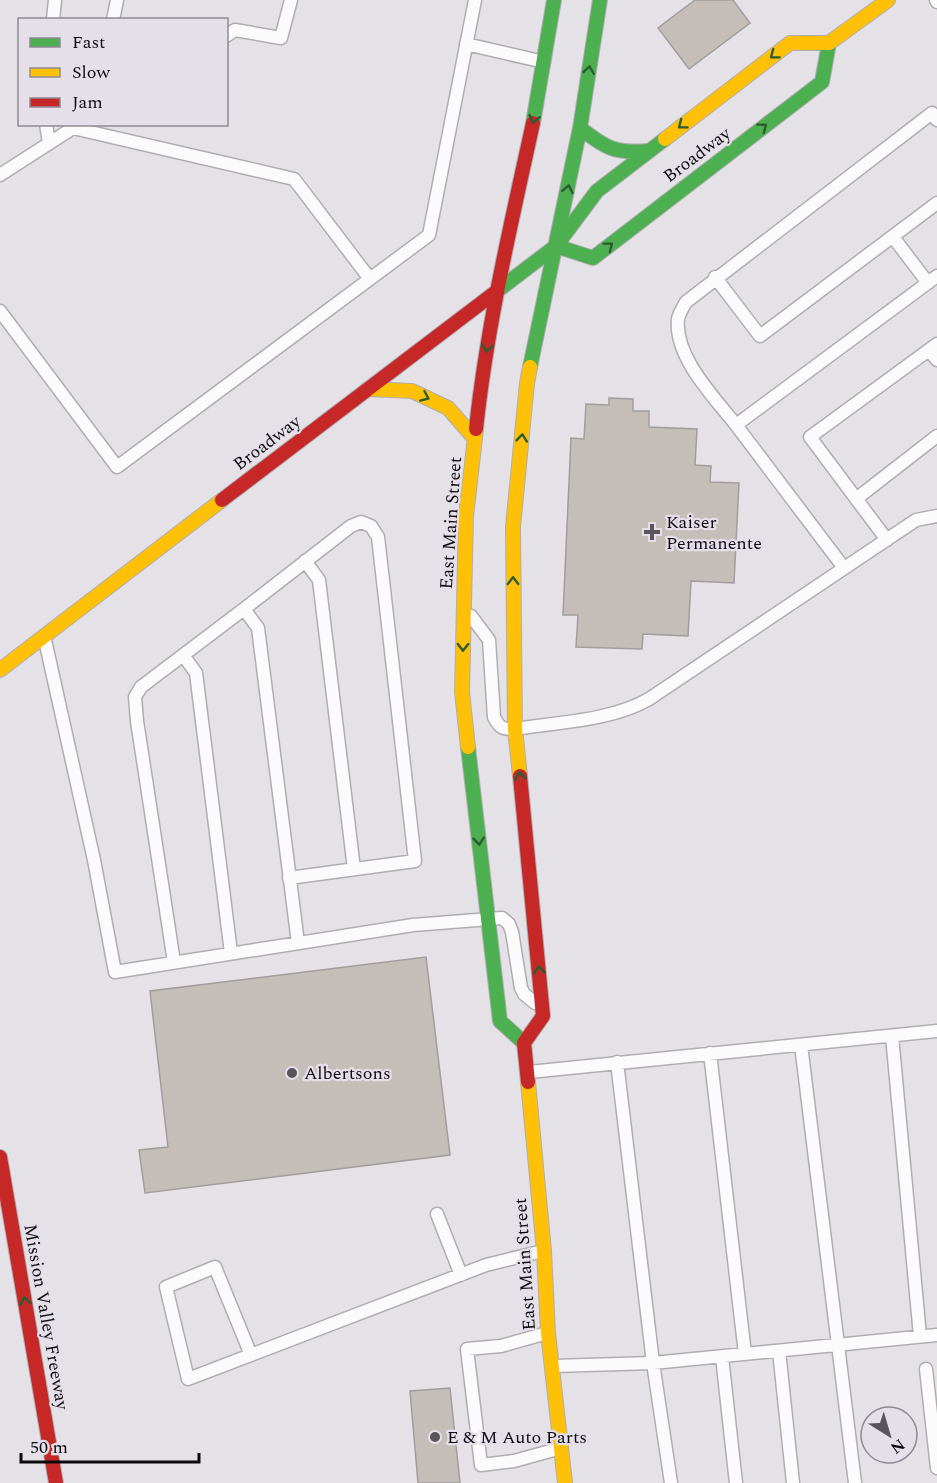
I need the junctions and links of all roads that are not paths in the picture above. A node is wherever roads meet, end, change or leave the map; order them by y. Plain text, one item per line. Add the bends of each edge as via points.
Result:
1 (56, 0) edge
2 (117, 0) edge
3 (291, 0) edge
4 (475, 0) edge
5 (554, 0) edge
6 (600, 0) edge
7 (888, 0) edge
8 (53, 18) edge
9 (112, 18) edge
10 (228, 35) edge
11 (829, 43) junction
12 (466, 44) junction
13 (544, 62) junction
14 (937, 120) edge
15 (45, 126) edge
16 (580, 128) junction
17 (49, 143) junction
18 (647, 151) junction
19 (0, 175) edge
20 (937, 204) edge
21 (893, 237) junction
22 (556, 246) junction
23 (716, 277) junction
24 (370, 279) junction
25 (933, 280) edge
26 (497, 291) junction
27 (0, 311) edge
28 (934, 351) edge
29 (368, 389) junction
30 (736, 425) junction
31 (937, 436) edge
32 (475, 439) junction
33 (856, 499) junction
34 (937, 516) edge
35 (887, 540) junction
36 (305, 561) junction
37 (844, 568) junction
38 (464, 606) junction
39 (243, 609) junction
40 (44, 636) junction
41 (183, 655) junction
42 (0, 670) edge
43 (515, 729) junction
44 (354, 869) junction
45 (289, 878) junction
46 (487, 918) junction
47 (298, 943) junction
48 (231, 953) junction
49 (174, 962) junction
50 (542, 1008) junction
51 (937, 1031) edge
52 (892, 1036) junction
53 (524, 1043) junction
54 (801, 1045) junction
55 (710, 1053) junction
56 (617, 1062) junction
57 (527, 1072) junction
58 (0, 1157) edge
59 (436, 1214) dead end
60 (544, 1251) junction
61 (461, 1275) junction
62 (29, 1326) junction
63 (548, 1333) junction
64 (937, 1335) edge
65 (920, 1336) junction
66 (839, 1345) junction
67 (779, 1351) junction
68 (745, 1354) junction
69 (251, 1355) junction
70 (722, 1356) junction
71 (652, 1364) junction
72 (552, 1366) junction
73 (926, 1369) dead end
74 (561, 1448) junction
75 (937, 1468) edge
76 (56, 1483) edge
77 (70, 1483) edge
78 (565, 1483) edge
79 (671, 1483) edge
80 (736, 1483) edge
81 (793, 1483) edge
82 (855, 1483) edge

1 - 8 lane
2 - 9 lane
3 - 10 lane via 281,38 235,30
4 - 12 lane
5 - 13 main road, East Main Street
16 -> 6 main road
7 - 11 main road
11 -> 18 main road, Broadway via 790,44
22 -> 11 main road, Broadway via 592,258 822,82
12 - 13 lane
12 - 24 lane via 429,235
13 -> 26 main road, East Main Street
14 - 23 lane via 932,113
15 - 17 lane
16 - 18 main road via 606,149 624,153
22 -> 16 main road
17 - 19 lane
17 - 24 lane via 73,128 294,179
18 - 22 main road, Broadway via 597,191
20 - 21 lane
21 - 23 lane via 760,336
21 - 25 lane
22 - 26 main road, Broadway
43 -> 22 main road via 513,527 527,383
23 - 30 lane via 686,302 678,318 680,340 692,368
24 - 27 lane via 117,467
25 - 30 lane
26 - 29 main road, Broadway
26 -> 32 main road, East Main Street
28 - 33 lane via 810,437
29 -> 32 main road via 412,391 442,405
29 - 40 main road, Broadway
30 - 37 lane
31 - 33 lane
32 - 38 main road, East Main Street via 466,516
33 - 35 lane
34 - 35 lane via 916,520
35 - 37 lane
36 - 39 lane
36 - 44 lane via 319,580
36 - 44 lane via 361,522 371,526 378,537 415,861
37 - 43 lane via 635,707
38 - 43 lane via 489,640 494,717 499,727
38 -> 46 main road, East Main Street via 462,692
39 - 41 lane
39 - 45 lane via 258,628
40 - 42 main road, Broadway
40 - 49 lane via 115,972
41 - 48 lane via 196,673
41 - 49 lane via 135,696
50 -> 43 main road
44 - 45 lane
45 - 47 lane
46 - 47 lane
46 - 50 lane via 502,918 508,924 521,988
46 - 53 main road, East Main Street via 500,1021
47 - 48 lane
48 - 49 lane
50 - 53 main road via 543,1016
51 - 52 lane
52 - 54 lane
52 - 65 lane
53 - 57 main road, East Main Street
54 - 55 lane
54 - 66 lane
55 - 56 lane
55 - 68 lane
56 - 57 lane
56 - 71 lane
57 - 60 main road, East Main Street
62 -> 58 main road, Mission Valley Freeway
59 - 61 lane
60 - 61 lane
60 - 63 main road, East Main Street
61 - 69 lane
62 - 76 main road, Mission Valley Freeway
62 - 77 main road
63 - 72 main road, East Main Street
63 - 74 lane via 501,1346 468,1349 481,1465
64 - 65 lane
65 - 66 lane
66 - 67 lane
66 - 82 lane
67 - 68 lane
67 - 81 lane
68 - 70 lane
69 - 69 lane via 188,1379 166,1287 215,1267
70 - 71 lane
70 - 80 lane
71 - 72 lane
71 - 79 lane
72 - 74 main road, East Main Street
73 - 75 lane
74 - 78 main road, East Main Street

